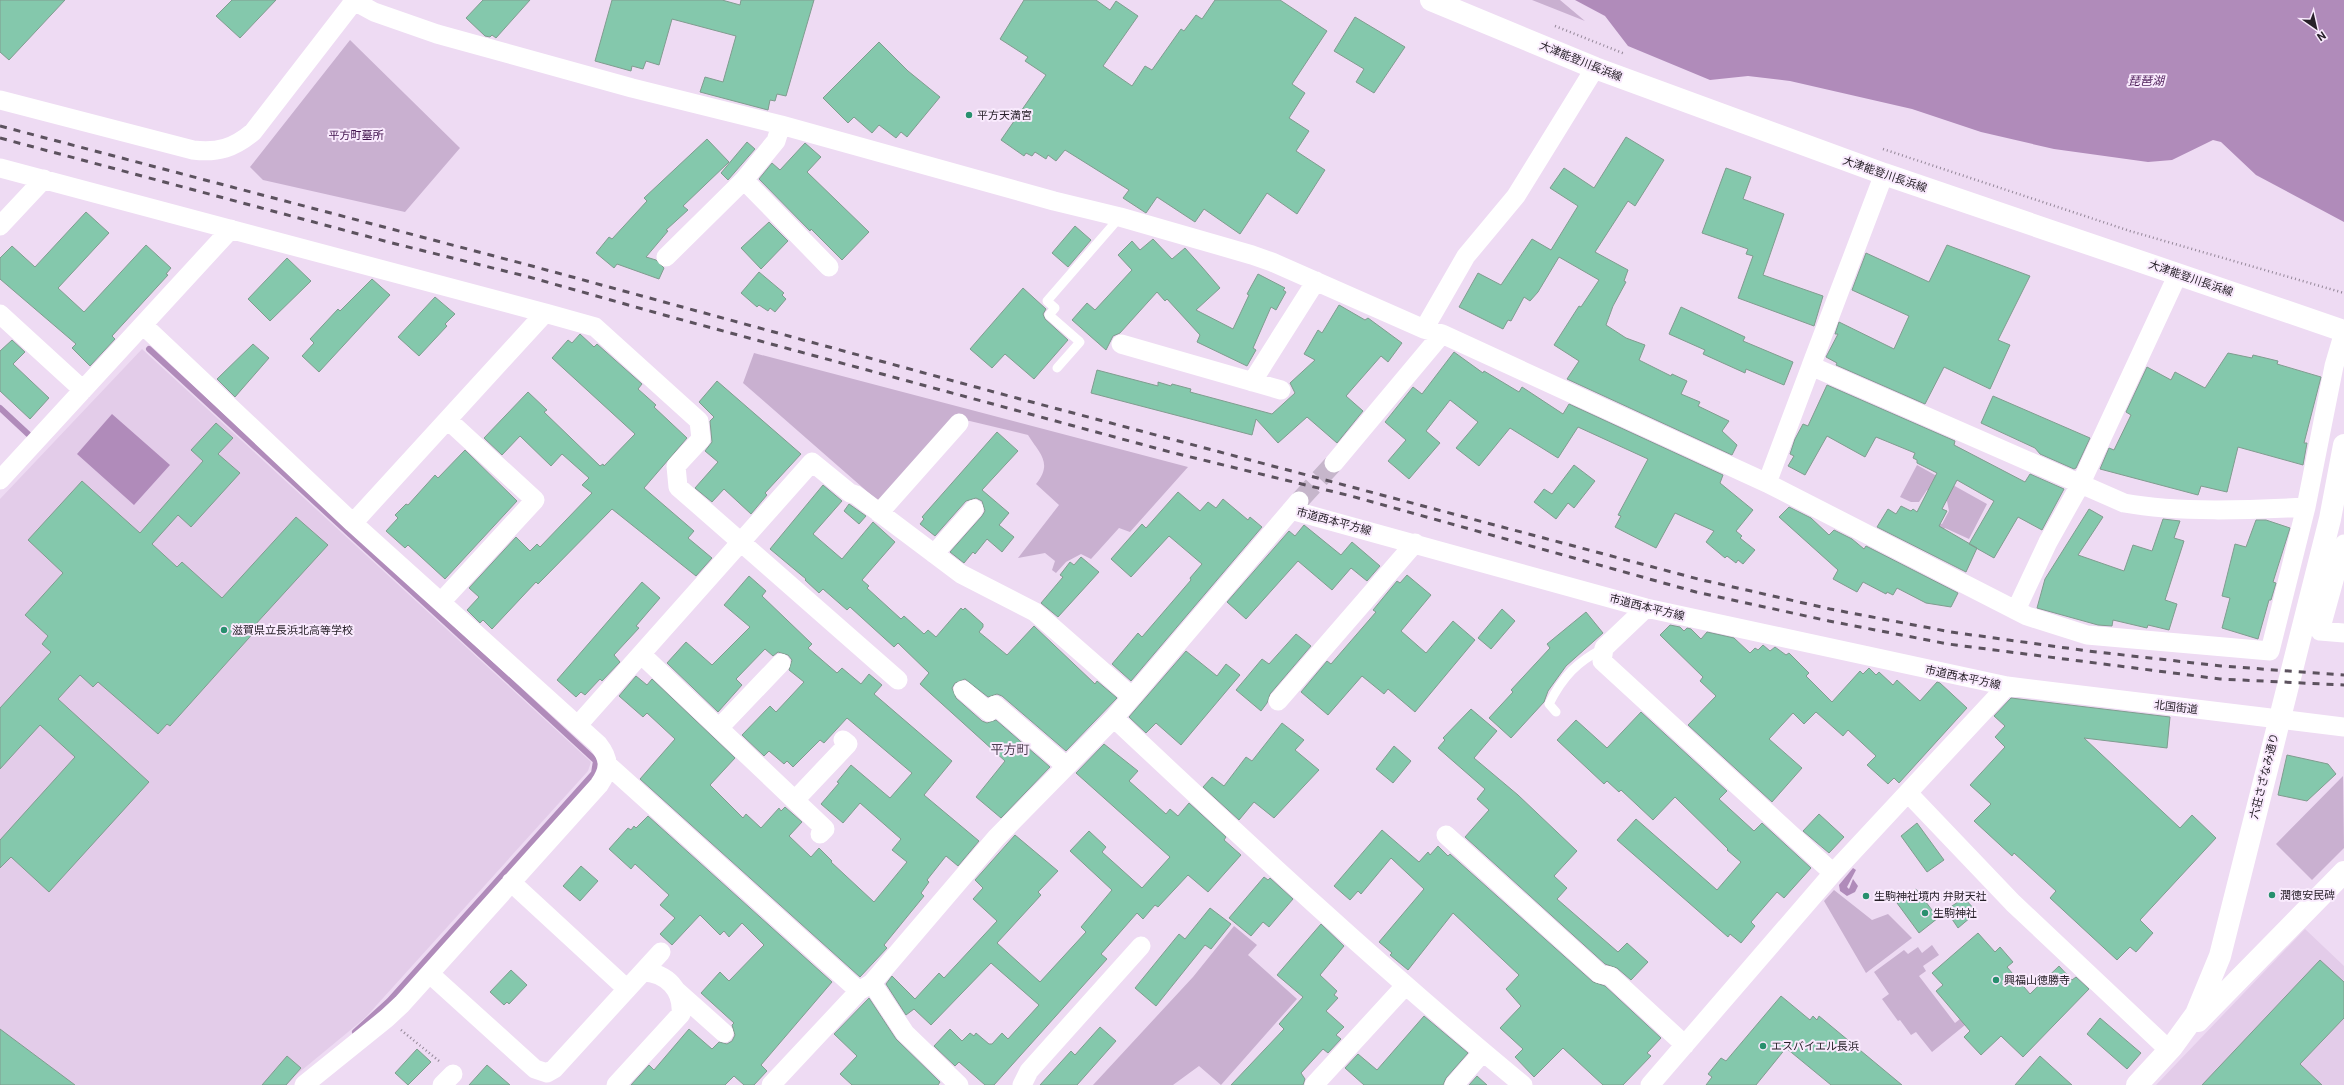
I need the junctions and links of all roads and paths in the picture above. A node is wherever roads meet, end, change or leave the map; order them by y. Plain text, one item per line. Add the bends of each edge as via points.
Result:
1 (354, 0) edge
2 (1431, 0) edge
3 (1548, 23) dead end
4 (1628, 56) dead end
5 (1595, 68) junction
6 (0, 100) edge
7 (781, 125) junction
8 (1880, 148) dead end
9 (0, 168) edge
10 (1884, 174) junction
11 (44, 179) junction
12 (744, 180) junction
13 (1120, 217) junction
14 (0, 226) edge
15 (232, 229) junction
16 (666, 257) dead end
17 (828, 267) dead end
18 (2178, 274) junction
19 (1316, 281) junction
20 (2344, 293) edge
21 (545, 313) junction
22 (0, 314) edge
23 (143, 325) junction
24 (2344, 331) edge
25 (1433, 332) junction
26 (1120, 344) dead end
27 (1811, 366) junction
28 (1057, 368) dead end
29 (1252, 382) junction
30 (83, 390) junction
31 (1281, 390) dead end
32 (449, 421) junction
33 (959, 423) dead end
34 (2344, 445) edge
35 (1334, 463) tunnel mouth
36 (0, 480) edge
37 (1767, 483) junction
38 (2080, 485) junction
39 (2306, 507) junction
40 (974, 509) dead end
41 (879, 513) junction
42 (2337, 519) edge
43 (353, 524) junction
44 (742, 542) junction
45 (1415, 543) junction
46 (2344, 544) edge
47 (934, 554) junction
48 (441, 602) junction
49 (1646, 608) junction
50 (2016, 610) junction
51 (2344, 633) edge
52 (1604, 648) junction
53 (642, 655) junction
54 (781, 663) dead end
55 (898, 680) dead end
56 (2007, 686) junction
57 (963, 690) dead end
58 (1131, 696) junction
59 (1278, 700) dead end
60 (1556, 712) dead end
61 (1114, 718) junction
62 (578, 725) junction
63 (2344, 727) edge
64 (719, 728) junction
65 (843, 740) dead end
66 (608, 765) junction
67 (1066, 766) junction
68 (1908, 793) junction
69 (795, 800) junction
70 (820, 834) dead end
71 (1446, 835) dead end
72 (2344, 872) edge
73 (1833, 873) junction
74 (511, 882) junction
75 (1141, 946) dead end
76 (661, 952) dead end
77 (643, 972) junction
78 (430, 974) junction
79 (1405, 986) junction
80 (865, 987) junction
81 (627, 989) junction
82 (677, 991) junction
83 (387, 1018) junction
84 (724, 1033) dead end
85 (1685, 1045) junction
86 (2170, 1049) junction
87 (1483, 1052) junction
88 (448, 1079) edge
89 (304, 1085) edge
90 (617, 1085) edge
91 (771, 1085) edge
92 (959, 1085) edge
93 (1022, 1085) edge
94 (1314, 1085) edge
95 (1454, 1085) edge
96 (1523, 1085) edge
97 (1650, 1085) edge
98 (2137, 1085) edge

1 - 6 street via 253,132 241,143 226,150 193,150
1 - 7 street via 387,17 437,34 632,88
2 - 5 main road, 大津能登川長浜線
3 - 4 path
5 - 10 main road, 大津能登川長浜線
5 - 25 street via 1516,196 1466,256
7 - 12 street via 776,141
7 - 13 street
8 - 20 path via 2130,231
9 - 11 street
10 - 18 main road, 大津能登川長浜線
10 - 27 street
11 - 14 street
11 - 15 street
12 - 16 street
12 - 17 street
13 - 19 street via 1252,255
13 - 28 lane via 1047,301 1055,308 1049,315 1080,342
15 - 21 street
15 - 23 street
18 - 24 main road, 大津能登川長浜線
18 - 38 street
19 - 25 street
19 - 29 street
21 - 32 street
21 - 44 street via 595,327 699,421 701,438 676,466 678,486
22 - 30 street
23 - 30 street
23 - 43 street
24 - 39 street via 2334,366
25 - 35 street
25 - 37 street
26 - 29 street
27 - 37 street
27 - 38 street
29 - 31 street
30 - 36 street
32 - 43 street
32 - 48 street via 535,500
33 - 41 street
34 - 42 main road, 六荘さざなみ通り
37 - 50 street
38 - 39 street via 2124,503 2149,507
38 - 50 street via 2048,542
39 - 50 street via 2270,651 2088,635 2027,616
40 - 47 street
41 - 44 street via 856,494 850,494 812,462
41 - 47 street
42 - 86 main road, 六荘さざなみ通り via 2220,956 2196,1014
43 - 48 street
44 - 53 street
44 - 55 street
45 - 49 street, 市道西本平方線
45 - 58 street, 市道西本平方線 via 1296,505
45 - 59 street
46 - 51 street via 2320,631
47 - 58 street via 961,574 1035,612
48 - 62 street
49 - 52 street
49 - 56 street, 市道西本平方線
52 - 60 lane via 1583,659 1560,683 1549,704
52 - 73 street via 1602,661
53 - 62 street
53 - 64 street
54 - 64 street
56 - 63 street, 北国街道
56 - 68 street
57 - 67 street via 989,712 995,705
58 - 61 street
61 - 67 street
61 - 79 street via 1307,899
62 - 66 street via 601,748
64 - 69 street
65 - 69 street via 848,744
66 - 74 street via 599,785
66 - 80 street
67 - 80 street via 996,838
68 - 73 street
68 - 86 street via 2014,903
69 - 70 street via 825,829
71 - 85 street via 1600,974 1610,976
72 - 86 main road
73 - 85 street
74 - 78 street
74 - 81 street
75 - 93 street via 1028,1071
76 - 77 street
77 - 81 street
77 - 82 street via 660,975
78 - 81 street via 542,1073 554,1068
78 - 83 street
79 - 87 street
79 - 94 street
80 - 91 street
80 - 92 street via 905,1033
82 - 84 street
82 - 90 street via 681,1002 681,1014
83 - 88 path
83 - 89 street
85 - 97 street
86 - 98 main road, 六荘さざなみ通り
87 - 95 street
87 - 96 street

